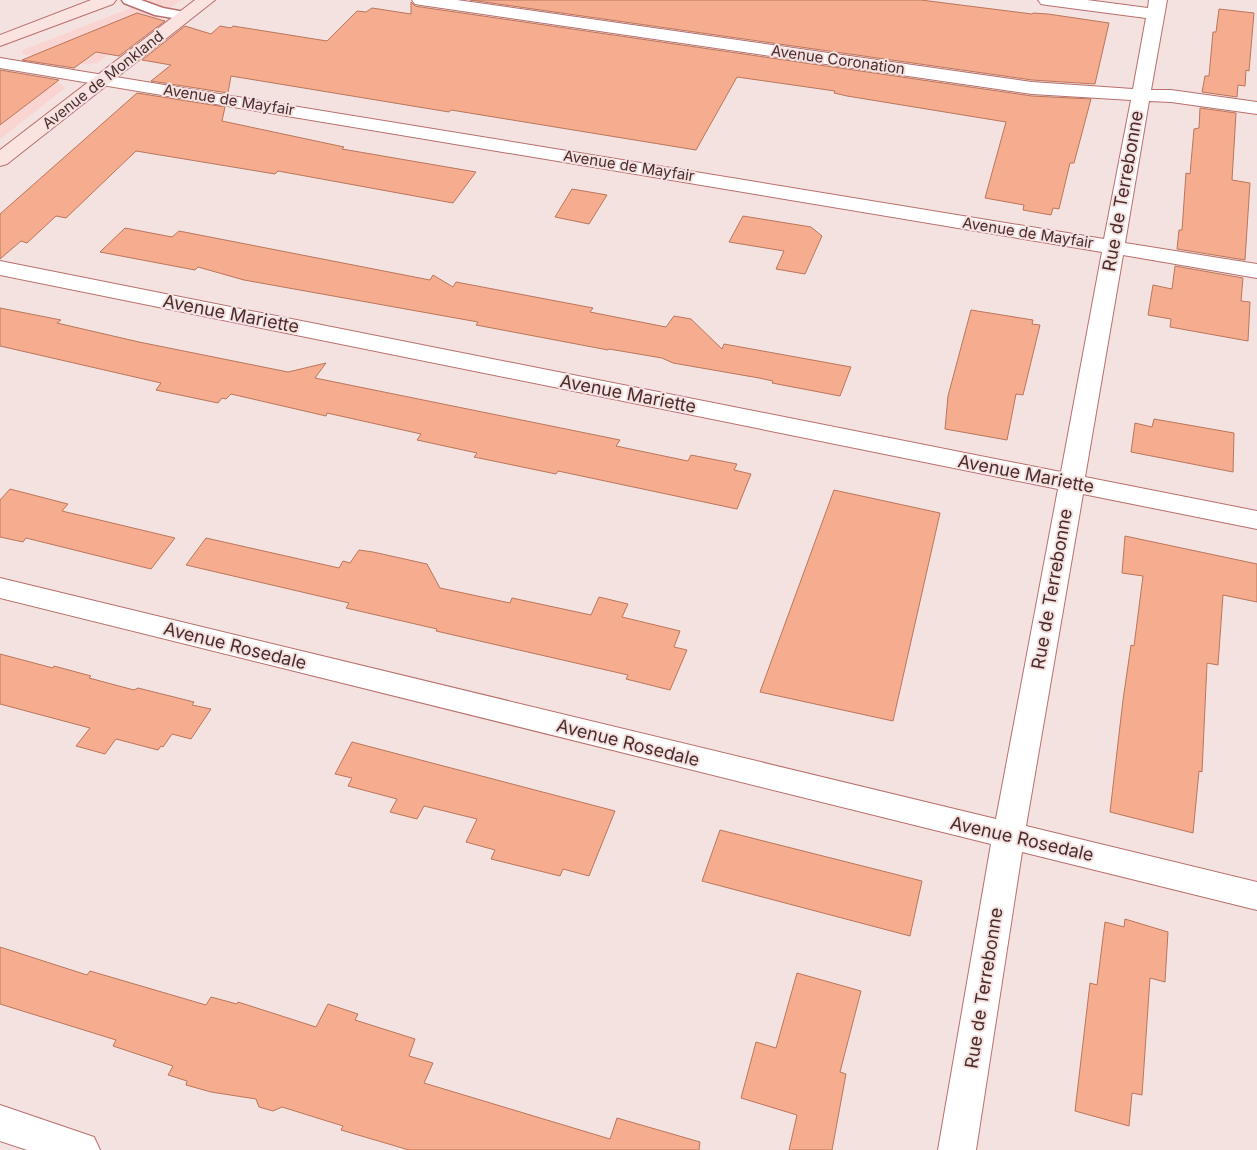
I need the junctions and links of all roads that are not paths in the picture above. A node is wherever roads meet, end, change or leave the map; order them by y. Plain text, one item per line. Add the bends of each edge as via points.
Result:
1 (107, 0) edge
2 (129, 0) edge
3 (206, 0) edge
4 (421, 0) edge
5 (1047, 0) edge
6 (1157, 7) edge
7 (185, 16) junction
8 (0, 41) edge
9 (0, 62) edge
10 (104, 79) junction
11 (1140, 95) junction
12 (1257, 108) edge
13 (0, 160) edge
14 (1113, 247) junction
15 (0, 268) edge
16 (1257, 271) edge
17 (1071, 483) junction
18 (1257, 520) edge
19 (0, 588) edge
20 (1009, 835) junction
21 (1257, 896) edge
22 (0, 1123) edge
23 (81, 1150) edge
24 (957, 1150) edge

1 - 8 street
2 - 7 lane via 160,12
3 - 7 street, Avenue de Monkland
4 - 11 street, Avenue Coronation via 1032,88
5 - 6 street
6 - 11 street, Rue de Terrebonne
7 - 10 street, Avenue de Monkland
9 - 10 street, Avenue de Mayfair
10 - 13 street, Avenue de Monkland
10 - 14 street, Avenue de Mayfair
11 - 12 street, Avenue Coronation via 1172,96
11 - 14 street, Rue de Terrebonne
14 - 16 street, Avenue de Mayfair
14 - 17 street, Rue de Terrebonne
15 - 17 street, Avenue Mariette
17 - 18 street, Avenue Mariette
17 - 20 street, Rue de Terrebonne
19 - 20 street, Avenue Rosedale
20 - 21 street, Avenue Rosedale
20 - 24 street, Rue de Terrebonne
22 - 23 street

